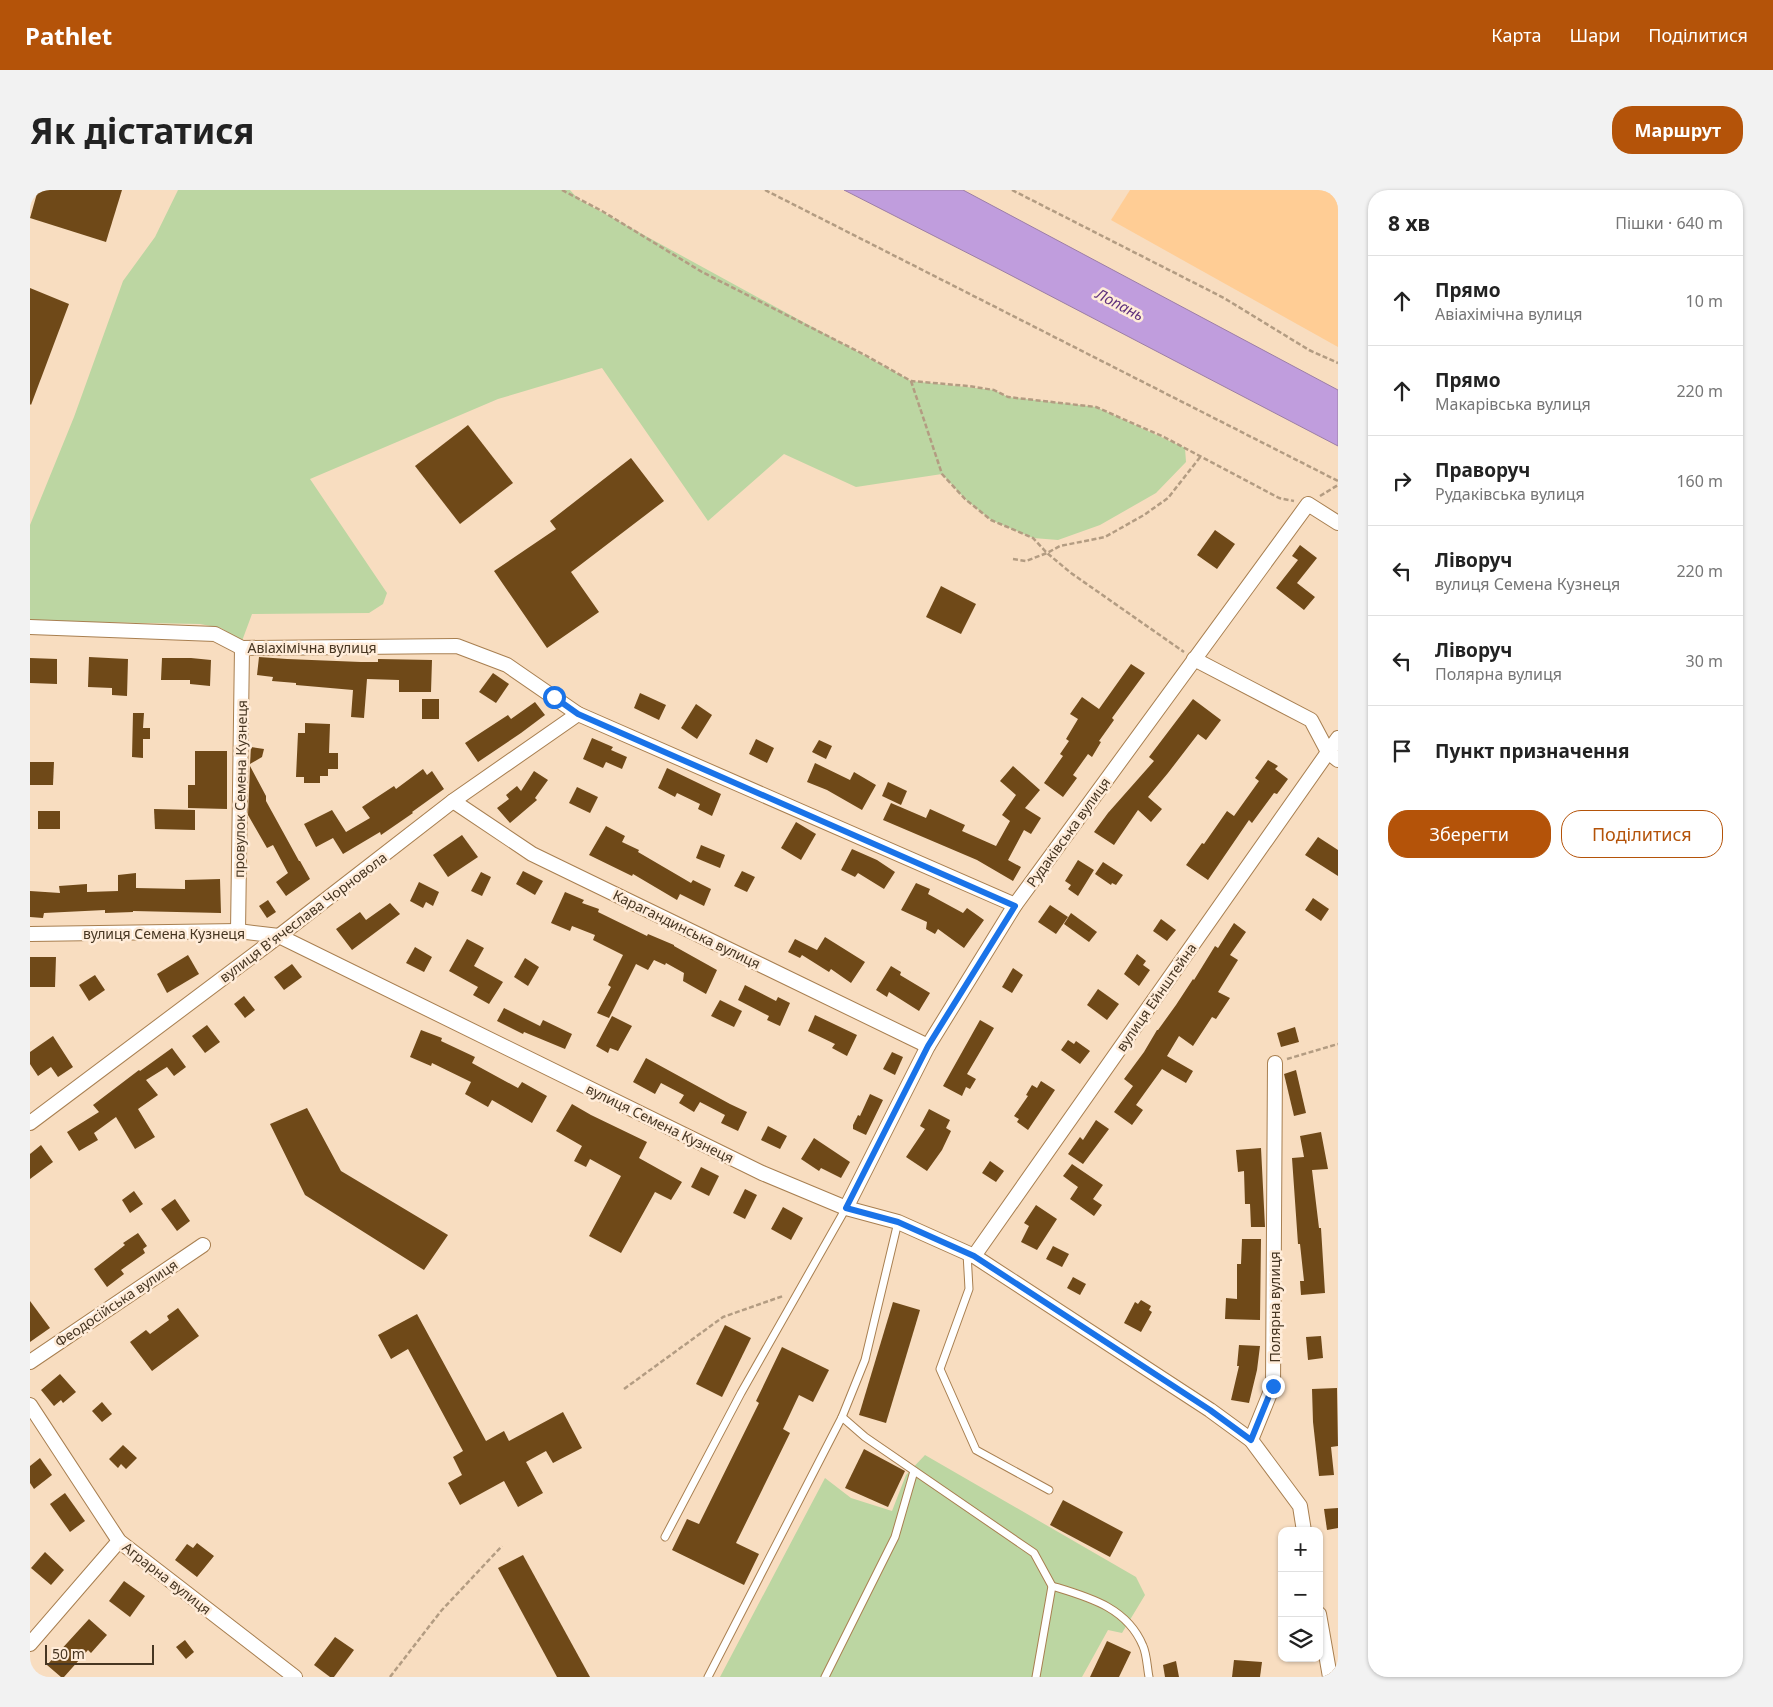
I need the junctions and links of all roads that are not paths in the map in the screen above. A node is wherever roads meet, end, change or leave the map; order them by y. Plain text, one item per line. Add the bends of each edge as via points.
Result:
1 (1338, 522) edge
2 (30, 627) edge
3 (248, 648) junction
4 (1194, 659) junction
5 (578, 714) junction
6 (1338, 738) edge
7 (1333, 756) edge
8 (454, 802) junction
9 (1015, 906) junction
10 (238, 931) junction
11 (30, 934) edge
12 (279, 936) junction
13 (928, 1046) junction
14 (1275, 1062) road end
15 (30, 1123) edge
16 (846, 1208) junction
17 (898, 1222) junction
18 (202, 1245) dead end
19 (971, 1255) junction
20 (30, 1362) edge
21 (30, 1405) edge
22 (842, 1417) junction
23 (1251, 1440) junction
24 (914, 1471) junction
25 (1049, 1490) dead end
26 (1303, 1527) edge
27 (665, 1537) dead end
28 (119, 1541) junction
29 (1052, 1586) junction
30 (1320, 1617) edge
31 (30, 1644) edge
32 (286, 1675) edge
33 (708, 1677) edge
34 (825, 1677) edge
35 (1036, 1677) edge
36 (1149, 1677) edge
37 (1330, 1677) edge

1 - 4 street, Рудаківська вулиця via 1308,504
2 - 3 street, Авіахімічна вулиця via 215,634
3 - 5 street, Авіахімічна вулиця via 457,646 507,665
3 - 10 street, провулок Семена Кузнеця
4 - 7 street via 1311,720
4 - 9 street, Рудаківська вулиця
5 - 8 street, вулиця В'ячеслава Чорновола
5 - 9 street, Авіахімічна вулиця
6 - 7 street, вулиця Ейнштейна
7 - 19 street, вулиця Ейнштейна
8 - 12 street, вулиця В'ячеслава Чорновола
8 - 13 street, Карагандинська вулиця via 532,854
9 - 13 street, Рудаківська вулиця
10 - 11 street, вулиця Семена Кузнеця
10 - 12 street, вулиця Семена Кузнеця
12 - 15 street, вулиця В'ячеслава Чорновола
12 - 16 street, вулиця Семена Кузнеця via 762,1173
13 - 16 street, Рудаківська вулиця
14 - 23 street, Полярна вулиця via 1273,1386
16 - 17 street, вулиця Семена Кузнеця
16 - 27 lane via 741,1392
17 - 19 street, вулиця Семена Кузнеця
17 - 22 lane via 866,1360
18 - 20 street, Феодосійська вулиця
19 - 23 street, вулиця Семена Кузнеця
19 - 25 lane via 969,1289 940,1369 976,1450
21 - 28 street, Аграрна вулиця
22 - 24 lane
22 - 33 lane
23 - 26 street via 1300,1506
24 - 29 lane via 1034,1553
24 - 34 lane via 895,1537
28 - 31 street
28 - 32 street, Аграрна вулиця
29 - 35 lane
29 - 36 lane via 1092,1598 1126,1618 1143,1646
30 - 37 street

